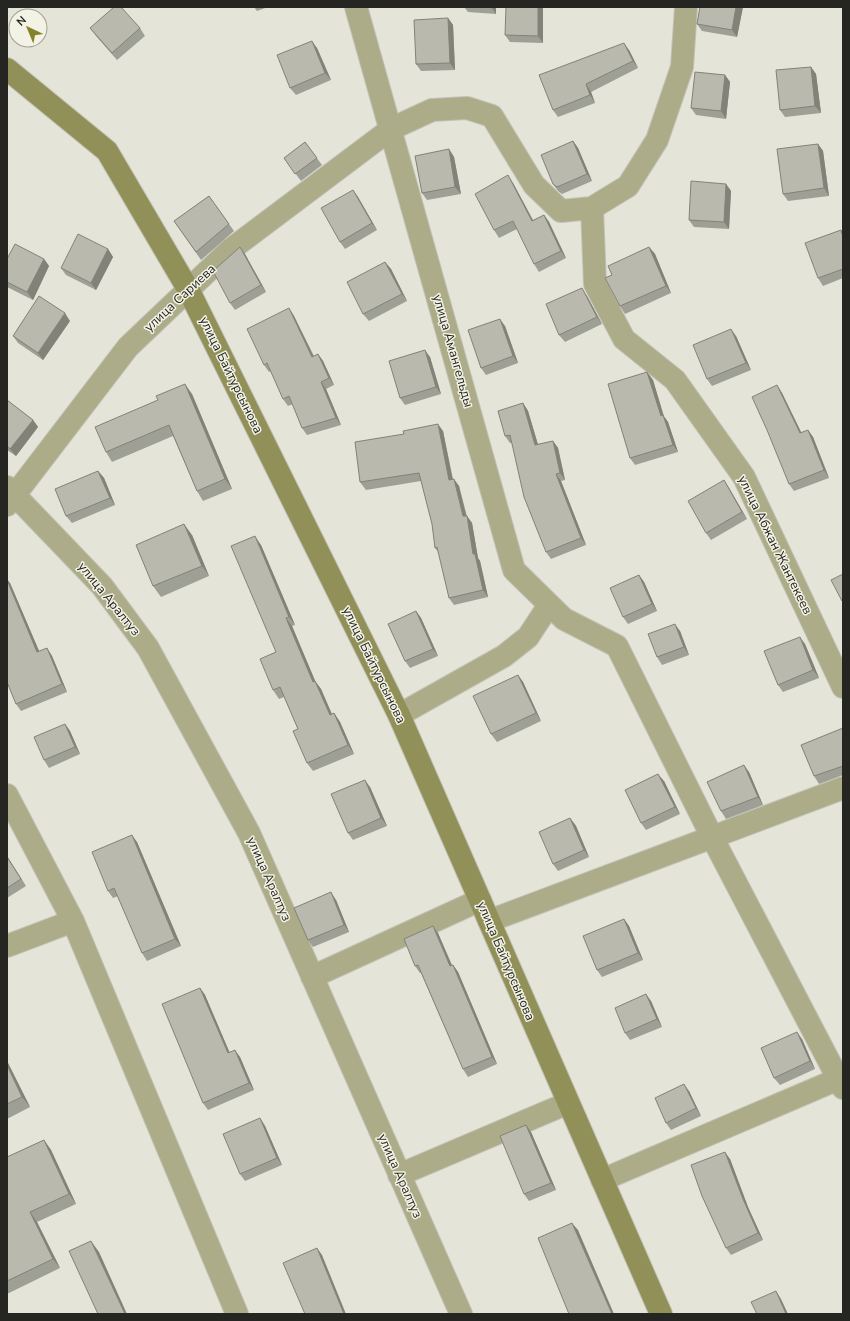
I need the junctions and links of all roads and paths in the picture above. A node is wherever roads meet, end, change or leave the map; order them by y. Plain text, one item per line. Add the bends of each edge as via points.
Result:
1 (356, 7) edge
2 (686, 7) edge
3 (7, 69) edge
4 (391, 129) junction
5 (592, 208) junction
6 (188, 289) junction
7 (10, 495) edge
8 (549, 604) junction
9 (843, 687) edge
10 (399, 715) junction
11 (843, 788) edge
12 (7, 795) edge
13 (712, 837) junction
14 (480, 900) junction
15 (73, 921) junction
16 (489, 921) junction
17 (7, 946) edge
18 (312, 977) junction
19 (842, 1081) edge
20 (568, 1103) junction
21 (399, 1175) junction
22 (602, 1180) junction
23 (237, 1314) edge
24 (461, 1314) edge
25 (661, 1314) edge

1 - 4 street, улица Амангельды
2 - 5 street via 682,67 657,140 628,186
3 - 6 street, улица Байтурсынова via 107,151
4 - 5 street, улица Сариева via 432,110 467,108 492,116 534,185 561,210
4 - 6 street, улица Сариева via 230,250
4 - 8 street, улица Амангельды via 514,570
5 - 9 street, улица Абжан Жантекеев via 595,284 624,339 675,380 744,477
6 - 7 street, улица Сариева via 128,347
6 - 10 street, улица Байтурсынова
7 - 18 street, улица Аралтуз via 102,586 148,648 248,833
8 - 10 street via 528,638 504,656
8 - 13 street, улица Амангельды via 564,619 617,646
10 - 14 street, улица Байтурсынова
11 - 13 street
12 - 15 street
13 - 16 street
13 - 19 street
14 - 16 street, улица Байтурсынова
14 - 18 street
15 - 17 street
15 - 23 street
16 - 20 street, улица Байтурсынова
18 - 21 street, улица Аралтуз
19 - 22 street
20 - 21 street
20 - 22 street, улица Байтурсынова
21 - 24 street, улица Аралтуз
22 - 25 street, улица Байтурсынова

